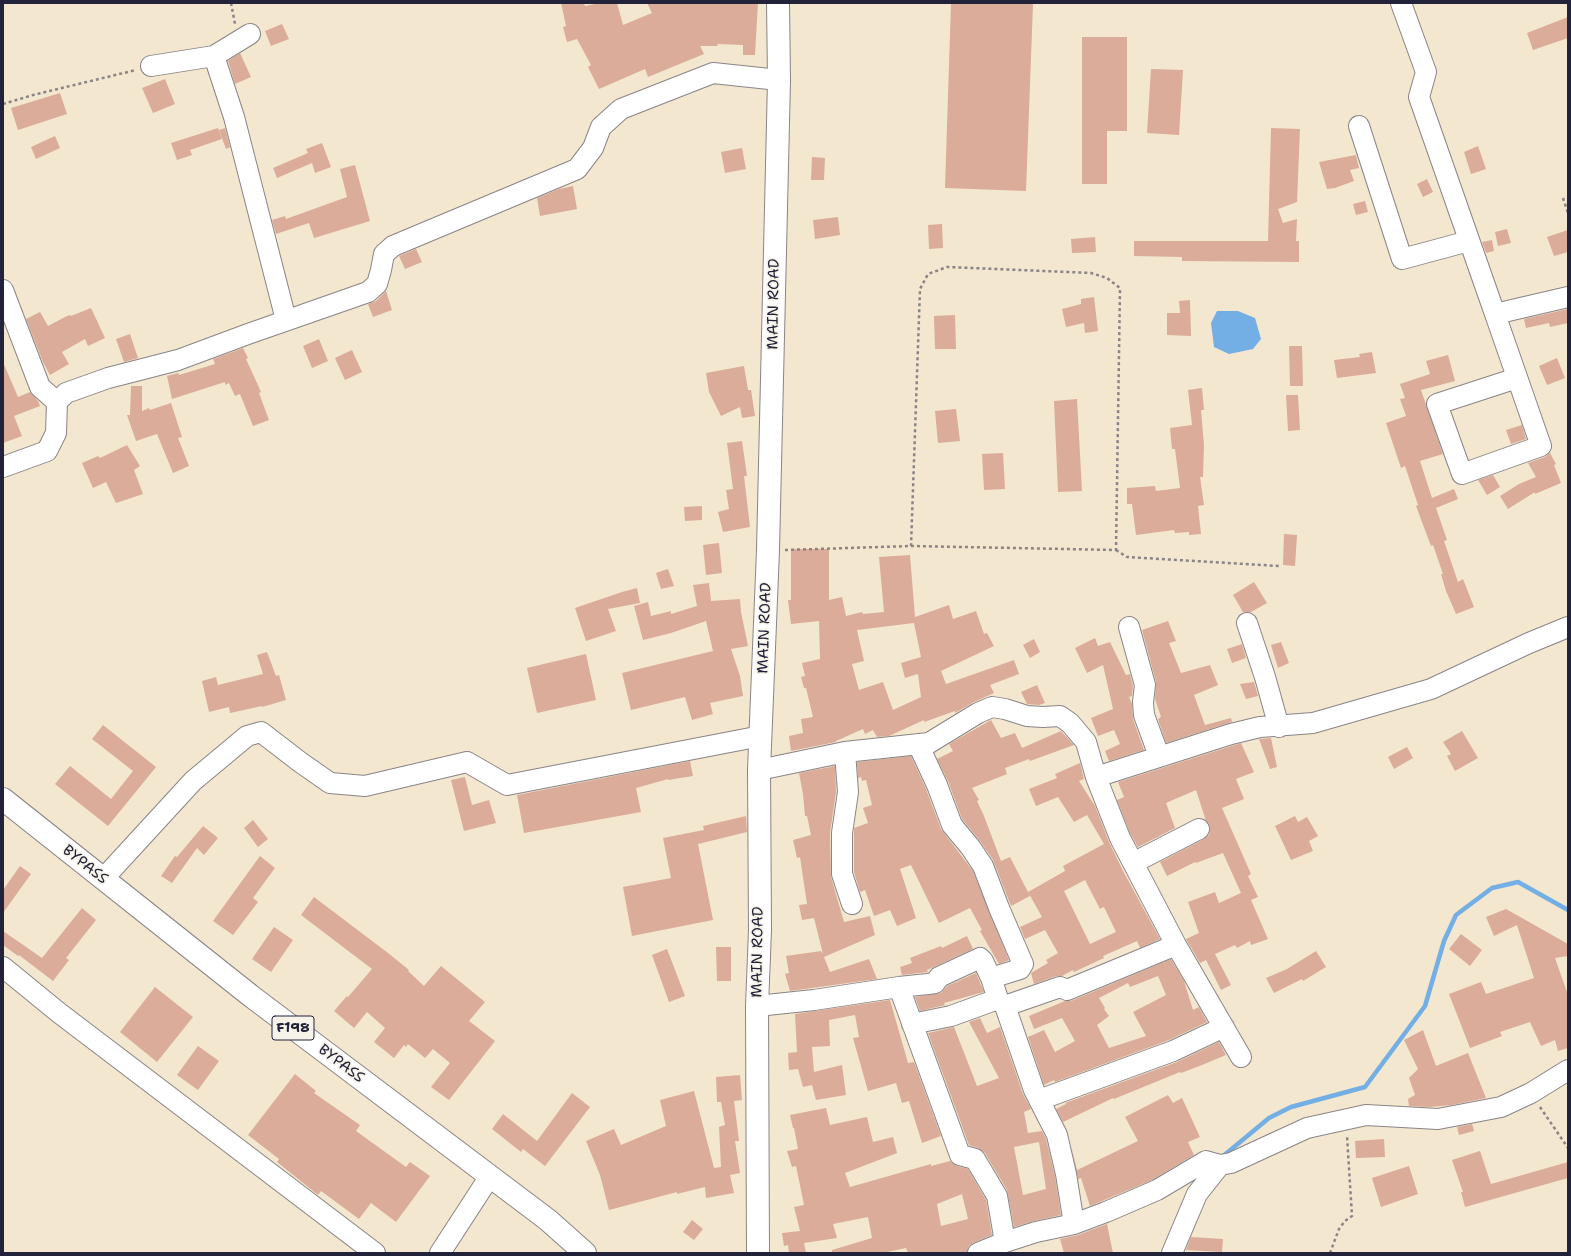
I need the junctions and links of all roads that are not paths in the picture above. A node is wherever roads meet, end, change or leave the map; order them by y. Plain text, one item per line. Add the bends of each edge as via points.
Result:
1 (778, 3) edge
2 (1401, 3) edge
3 (250, 34) dead end
4 (214, 56) junction
5 (151, 66) road end
6 (779, 80) junction
7 (1359, 126) dead end
8 (1469, 241) junction
9 (3, 290) edge
10 (1568, 297) edge
11 (1495, 314) junction
12 (286, 320) junction
13 (1517, 378) junction
14 (57, 402) junction
15 (3, 468) edge
16 (1247, 623) dead end
17 (1129, 627) dead end
18 (1568, 627) edge
19 (1279, 726) junction
20 (761, 736) junction
21 (918, 744) junction
22 (845, 752) junction
23 (1159, 756) junction
24 (759, 770) junction
25 (1096, 777) junction
26 (3, 800) edge
27 (1199, 829) dead end
28 (1133, 863) junction
29 (103, 879) junction
30 (852, 904) dead end
31 (1176, 945) junction
32 (3, 967) edge
33 (991, 978) junction
34 (899, 987) junction
35 (1002, 1002) junction
36 (757, 1006) junction
37 (912, 1024) junction
38 (1224, 1027) junction
39 (1241, 1057) dead end
40 (1568, 1070) edge
41 (1039, 1100) junction
42 (1213, 1163) junction
43 (490, 1176) junction
44 (1074, 1224) junction
45 (1005, 1242) junction
46 (375, 1253) edge
47 (440, 1253) edge
48 (585, 1253) edge
49 (758, 1253) edge
50 (978, 1253) edge
51 (1172, 1253) edge

1 - 6 main road, MAIN ROAD
2 - 8 street via 1426,72 1419,97
3 - 4 street
4 - 5 street
4 - 12 street via 234,117
6 - 12 street via 713,73 620,109 601,127 592,148 577,169 393,246 384,254 377,284 368,292
6 - 20 main road, MAIN ROAD
7 - 8 street via 1402,259
8 - 11 street
9 - 14 street via 40,387
10 - 11 street
11 - 13 street
12 - 14 street via 178,360 108,378 66,393
13 - 13 street via 1542,446 1462,474 1437,404
14 - 15 street via 56,433 46,451
16 - 19 street
17 - 23 street via 1145,685 1144,715
18 - 19 street via 1431,689 1313,723
19 - 23 street via 1260,727 1231,734
20 - 24 main road, MAIN ROAD
20 - 29 street via 507,785 467,762 365,786 330,783 261,732 247,736 193,780
21 - 22 street
21 - 25 street via 929,743 992,707 1027,716 1060,716 1070,723 1086,742
21 - 33 street via 952,825 983,866 1024,964 1020,969
22 - 24 street
22 - 30 street via 848,792 842,833 842,874
23 - 25 street
24 - 36 main road, MAIN ROAD via 760,930
25 - 28 street via 1120,838
26 - 29 main road, BYPASS / F198
27 - 28 street
28 - 31 street
29 - 43 main road, BYPASS / F198 via 251,996
31 - 35 street via 1068,990 1060,987
31 - 38 street
32 - 46 street via 58,1012
33 - 34 street via 980,958 939,977 935,983
33 - 35 street
34 - 36 street
34 - 37 street
35 - 37 street
35 - 41 street
36 - 49 main road, MAIN ROAD
37 - 45 street via 960,1155 975,1159 997,1196
38 - 39 street
38 - 41 street via 1173,1051
40 - 42 street via 1531,1093 1501,1107 1438,1119 1366,1115 1307,1128 1231,1163
41 - 44 street via 1057,1135
42 - 44 street via 1157,1190
42 - 51 street
43 - 47 street
43 - 48 main road, BYPASS / F198 via 548,1220
44 - 45 street
45 - 50 street

